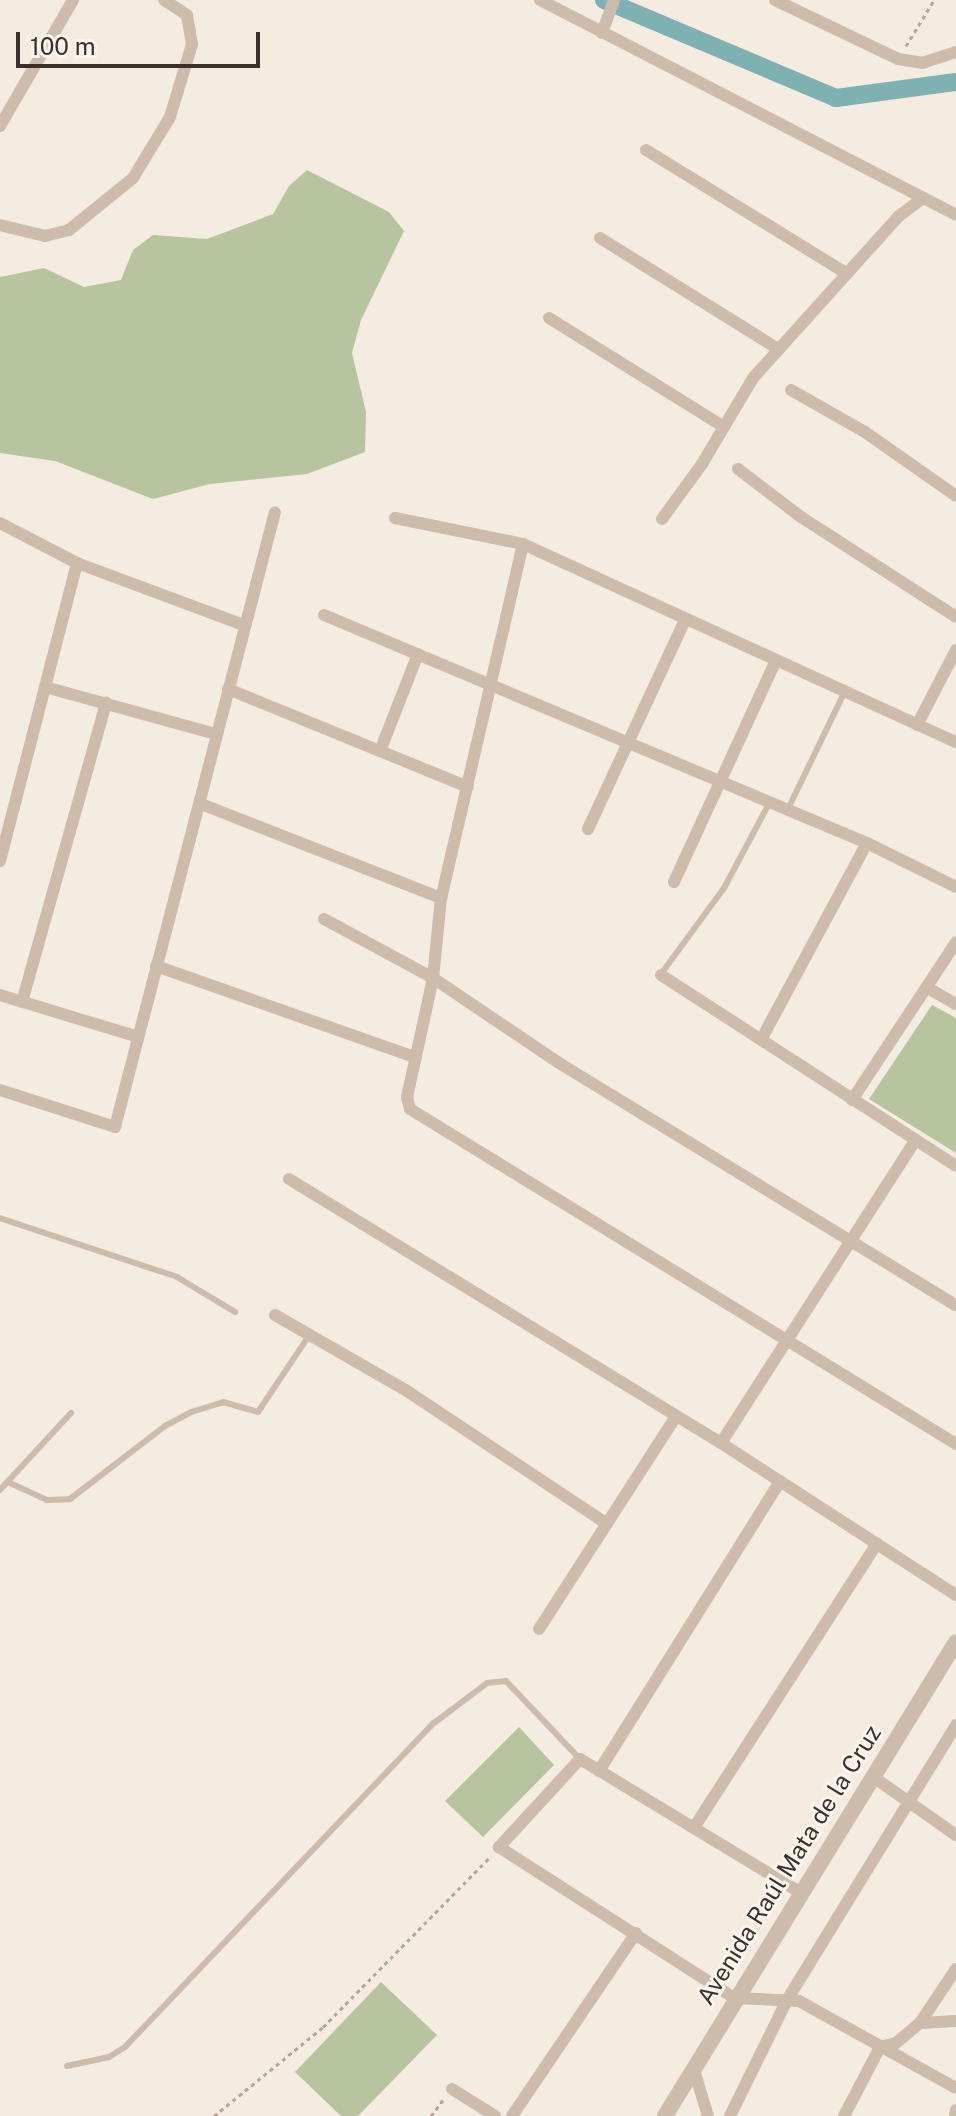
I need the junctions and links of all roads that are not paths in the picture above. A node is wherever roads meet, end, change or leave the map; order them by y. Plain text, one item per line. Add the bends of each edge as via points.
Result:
1 (73, 0) edge
2 (164, 0) edge
3 (540, 0) edge
4 (614, 0) edge
5 (775, 0) edge
6 (794, 4) edge
7 (602, 33) junction
8 (956, 52) edge
9 (0, 126) edge
10 (646, 150) dead end
11 (923, 198) junction
12 (956, 215) edge
13 (0, 225) edge
14 (600, 238) dead end
15 (846, 273) junction
16 (549, 318) dead end
17 (778, 349) junction
18 (791, 390) dead end
19 (724, 427) junction
20 (738, 469) dead end
21 (956, 496) edge
22 (275, 512) dead end
23 (395, 518) dead end
24 (662, 519) dead end
25 (0, 523) edge
26 (523, 544) junction
27 (77, 563) junction
28 (324, 615) dead end
29 (956, 617) edge
30 (685, 620) junction
31 (244, 625) junction
32 (956, 650) edge
33 (418, 654) junction
34 (775, 662) junction
35 (493, 685) junction
36 (45, 687) junction
37 (228, 689) junction
38 (844, 693) junction
39 (106, 703) junction
40 (917, 725) junction
41 (216, 734) junction
42 (628, 742) junction
43 (956, 742) edge
44 (380, 751) junction
45 (722, 782) junction
46 (468, 787) junction
47 (770, 802) junction
48 (201, 804) junction
49 (788, 810) junction
50 (588, 829) dead end
51 (867, 843) junction
52 (0, 861) edge
53 (674, 882) dead end
54 (956, 887) edge
55 (441, 898) junction
56 (324, 919) dead end
57 (956, 942) edge
58 (156, 966) junction
59 (661, 975) joint
60 (433, 978) junction
61 (928, 988) junction
62 (0, 995) edge
63 (22, 1002) junction
64 (956, 1004) edge
65 (138, 1037) junction
66 (762, 1038) junction
67 (415, 1057) junction
68 (0, 1090) edge
69 (852, 1100) junction
70 (914, 1142) junction
71 (956, 1166) edge
72 (289, 1179) dead end
73 (0, 1218) edge
74 (852, 1239) junction
75 (956, 1305) edge
76 (235, 1312) dead end
77 (275, 1315) dead end
78 (310, 1334) junction
79 (788, 1344) junction
80 (71, 1413) dead end
81 (675, 1418) junction
82 (721, 1443) junction
83 (956, 1444) edge
84 (780, 1481) junction
85 (10, 1483) junction
86 (0, 1490) edge
87 (607, 1524) junction
88 (877, 1544) junction
89 (956, 1595) edge
90 (539, 1629) dead end
91 (956, 1642) edge
92 (956, 1725) edge
93 (580, 1759) junction
94 (599, 1771) junction
95 (872, 1776) junction
96 (906, 1800) junction
97 (695, 1826) junction
98 (956, 1835) edge
99 (798, 1891) junction
100 (636, 1933) junction
101 (956, 1969) edge
102 (734, 1998) junction
103 (787, 2000) junction
104 (956, 2021) edge
105 (920, 2023) junction
106 (880, 2047) junction
107 (67, 2066) dead end
108 (694, 2067) junction
109 (956, 2088) edge
110 (452, 2089) road end
111 (495, 2116) edge
112 (512, 2116) edge
113 (665, 2116) edge
114 (708, 2116) edge
115 (730, 2116) edge
116 (844, 2116) edge

1 - 9 street
2 - 13 street via 187,15 192,44 170,117 133,178 69,230 45,236
3 - 7 street
4 - 7 street
5 - 6 street
6 - 8 street via 898,59 922,63
7 - 11 street
10 - 15 street
11 - 12 street
11 - 15 street
14 - 17 street
15 - 17 street
16 - 19 street
17 - 19 street via 753,378
18 - 21 street via 865,432
19 - 24 street
20 - 29 street via 801,517
22 - 31 street
23 - 26 street
25 - 27 street
26 - 30 street
26 - 35 street
27 - 31 street
27 - 36 street
28 - 33 street
30 - 34 street
30 - 42 street
31 - 37 street
32 - 40 street
33 - 35 street
33 - 44 street
34 - 38 street
34 - 45 street
35 - 42 street
35 - 46 street
36 - 39 street
36 - 52 street
37 - 41 street
37 - 44 street
38 - 40 street
38 - 49 lane
39 - 41 street
39 - 63 street
40 - 43 street
41 - 48 street
42 - 45 street
42 - 50 street
44 - 46 street
45 - 47 street
45 - 53 street
46 - 55 street
47 - 49 street
47 - 59 lane via 724,888
48 - 55 street
48 - 58 street
49 - 51 street
51 - 54 street
51 - 66 street
55 - 60 street
56 - 60 street
57 - 61 street
58 - 65 street
58 - 67 street
59 - 66 street
60 - 67 street
60 - 74 street via 559,1063
61 - 64 street
61 - 69 street
62 - 63 street
63 - 65 street
65 - 68 street via 115,1127
66 - 69 street
67 - 79 street via 407,1097 419,1116
69 - 70 street
70 - 71 street
70 - 74 street
72 - 81 street
73 - 76 lane via 177,1277
74 - 75 street
74 - 79 street
77 - 78 street
78 - 85 lane via 258,1412 223,1402 191,1412 70,1499 47,1500
78 - 87 street via 407,1391
79 - 82 street
79 - 83 street
80 - 85 lane
81 - 82 street
81 - 87 street
82 - 84 street
84 - 88 street
84 - 94 street
85 - 86 lane
87 - 90 street
88 - 89 street
88 - 97 street
91 - 95 street, Avenida Raúl Mata de la Cruz
92 - 96 street
93 - 94 street
93 - 100 street via 499,1847
93 - 107 lane via 506,1681 487,1683 434,1723 125,2047 109,2057
94 - 97 street
95 - 96 street
95 - 99 street, Avenida Raúl Mata de la Cruz
96 - 98 street
96 - 103 street
97 - 99 street
99 - 102 street, Avenida Raúl Mata de la Cruz
100 - 102 street
100 - 112 street
101 - 105 street
102 - 103 street
102 - 108 street, Avenida Raúl Mata de la Cruz
103 - 106 street via 799,2001
103 - 115 street
104 - 105 street
105 - 106 street via 896,2043
106 - 109 street
106 - 116 street
108 - 113 street, Avenida Raúl Mata de la Cruz
108 - 114 street via 696,2092
110 - 111 street

